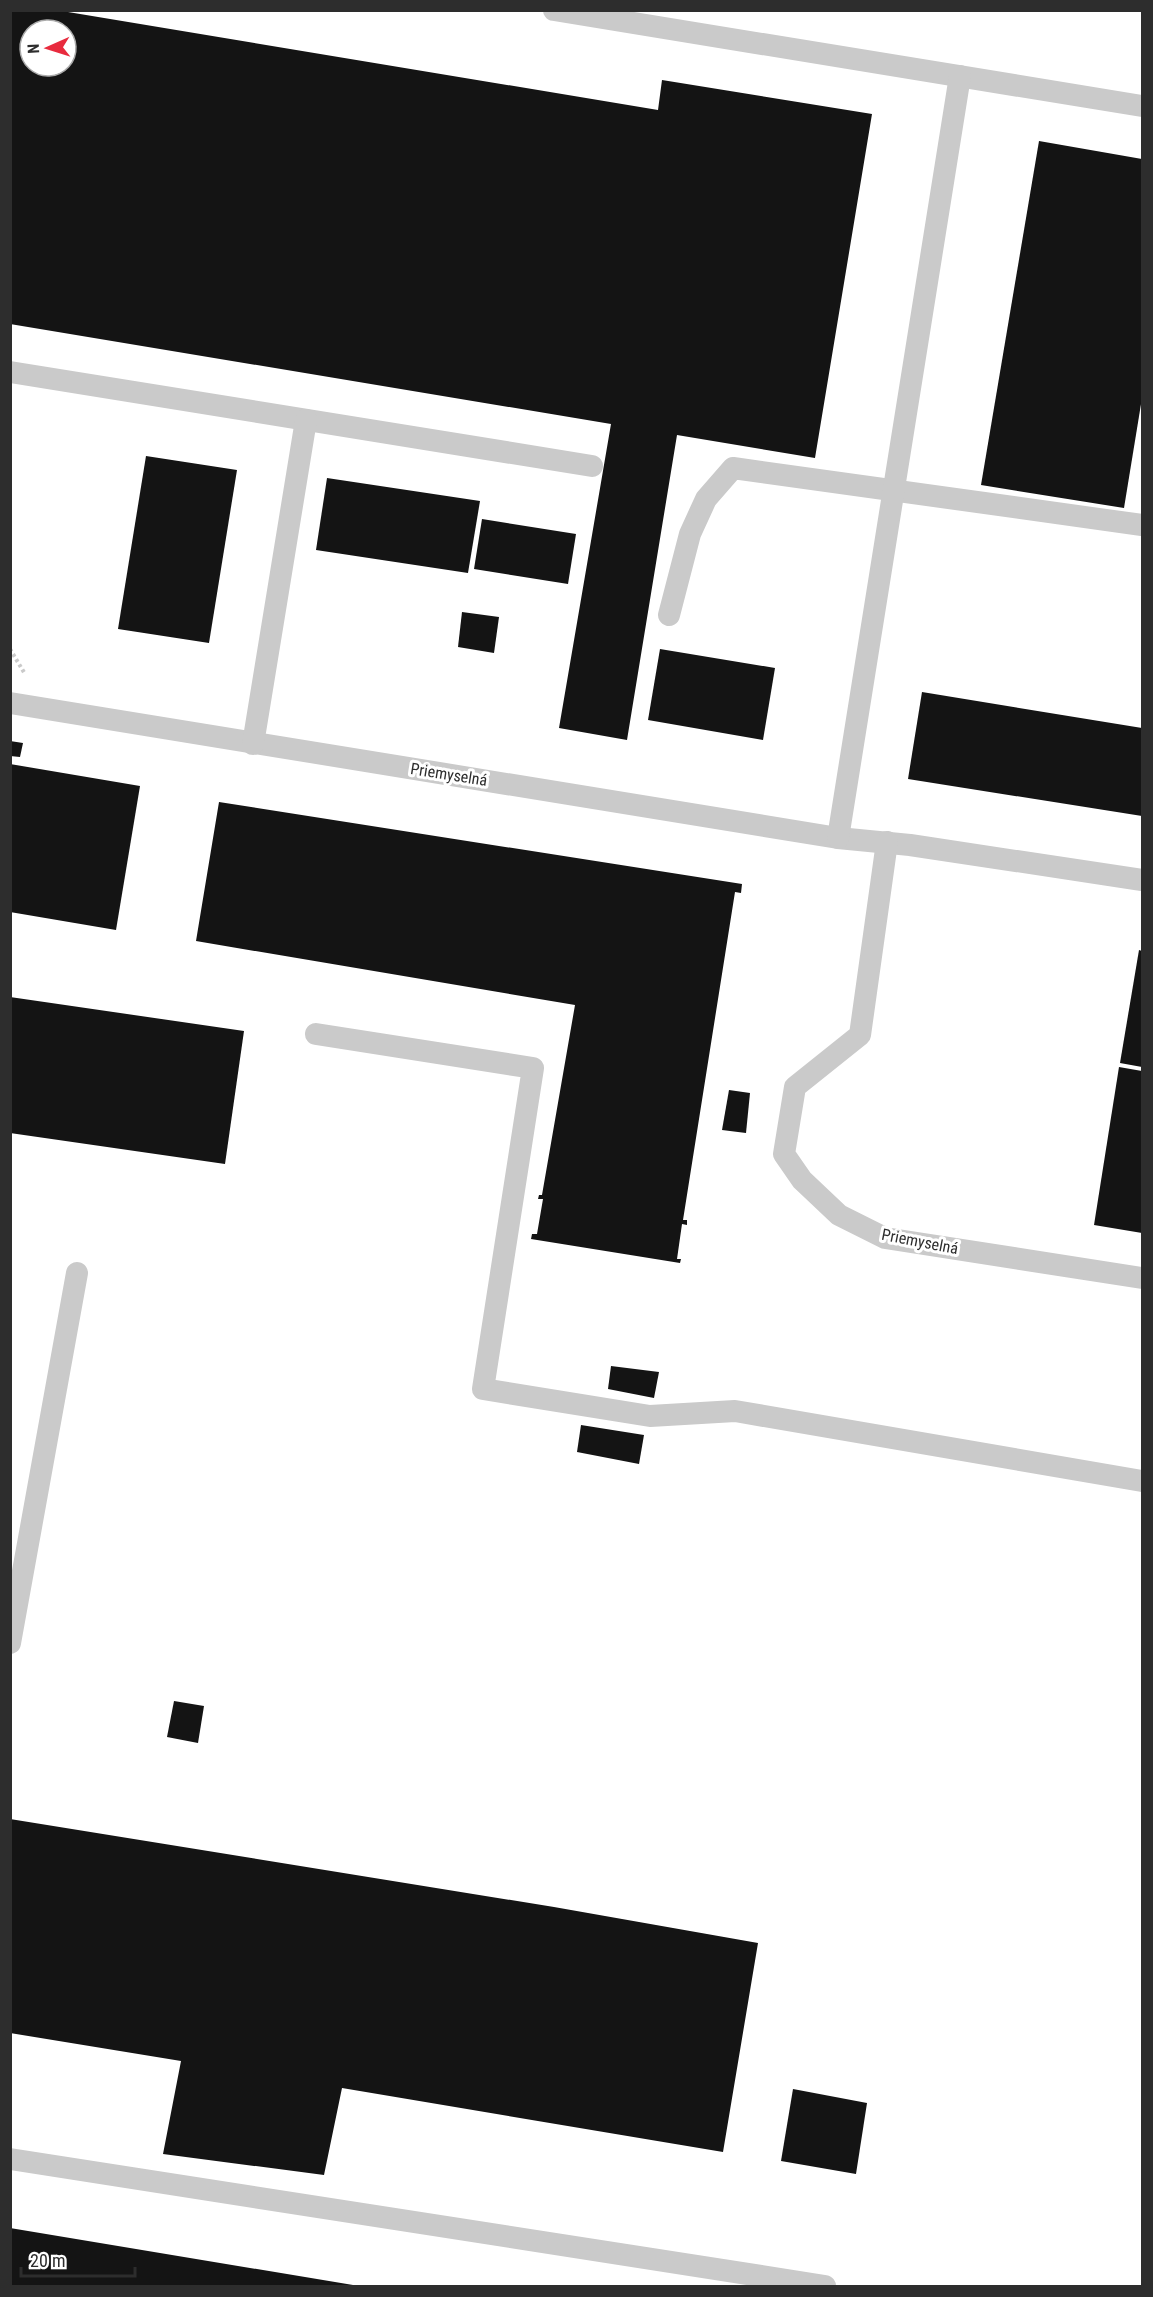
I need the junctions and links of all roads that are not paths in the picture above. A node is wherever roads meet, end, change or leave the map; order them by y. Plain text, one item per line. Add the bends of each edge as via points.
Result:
1 (554, 10) edge
2 (960, 76) junction
3 (1143, 106) edge
4 (10, 372) edge
5 (306, 420) junction
6 (591, 466) dead end
7 (894, 490) junction
8 (1143, 525) edge
9 (669, 615) dead end
10 (10, 703) edge
11 (253, 744) junction
12 (838, 838) junction
13 (887, 842) junction
14 (1143, 880) edge
15 (316, 1034) dead end
16 (76, 1273) dead end
17 (1143, 1278) edge
18 (1143, 1481) edge
19 (10, 1643) edge
20 (10, 2159) edge
21 (813, 2286) edge

1 - 2 lane
2 - 3 lane
2 - 7 lane
4 - 5 lane
5 - 6 lane
5 - 11 lane
7 - 8 lane
7 - 9 lane via 733,468 706,499 690,534
7 - 12 lane
10 - 11 lane, Priemyselná
11 - 12 lane, Priemyselná
12 - 13 lane, Priemyselná
13 - 14 lane, Priemyselná
13 - 17 lane, Priemyselná via 860,1035 795,1087 784,1154 802,1180 839,1215 885,1238
15 - 18 lane via 533,1068 483,1389 650,1416 735,1411
16 - 19 lane
20 - 21 lane

